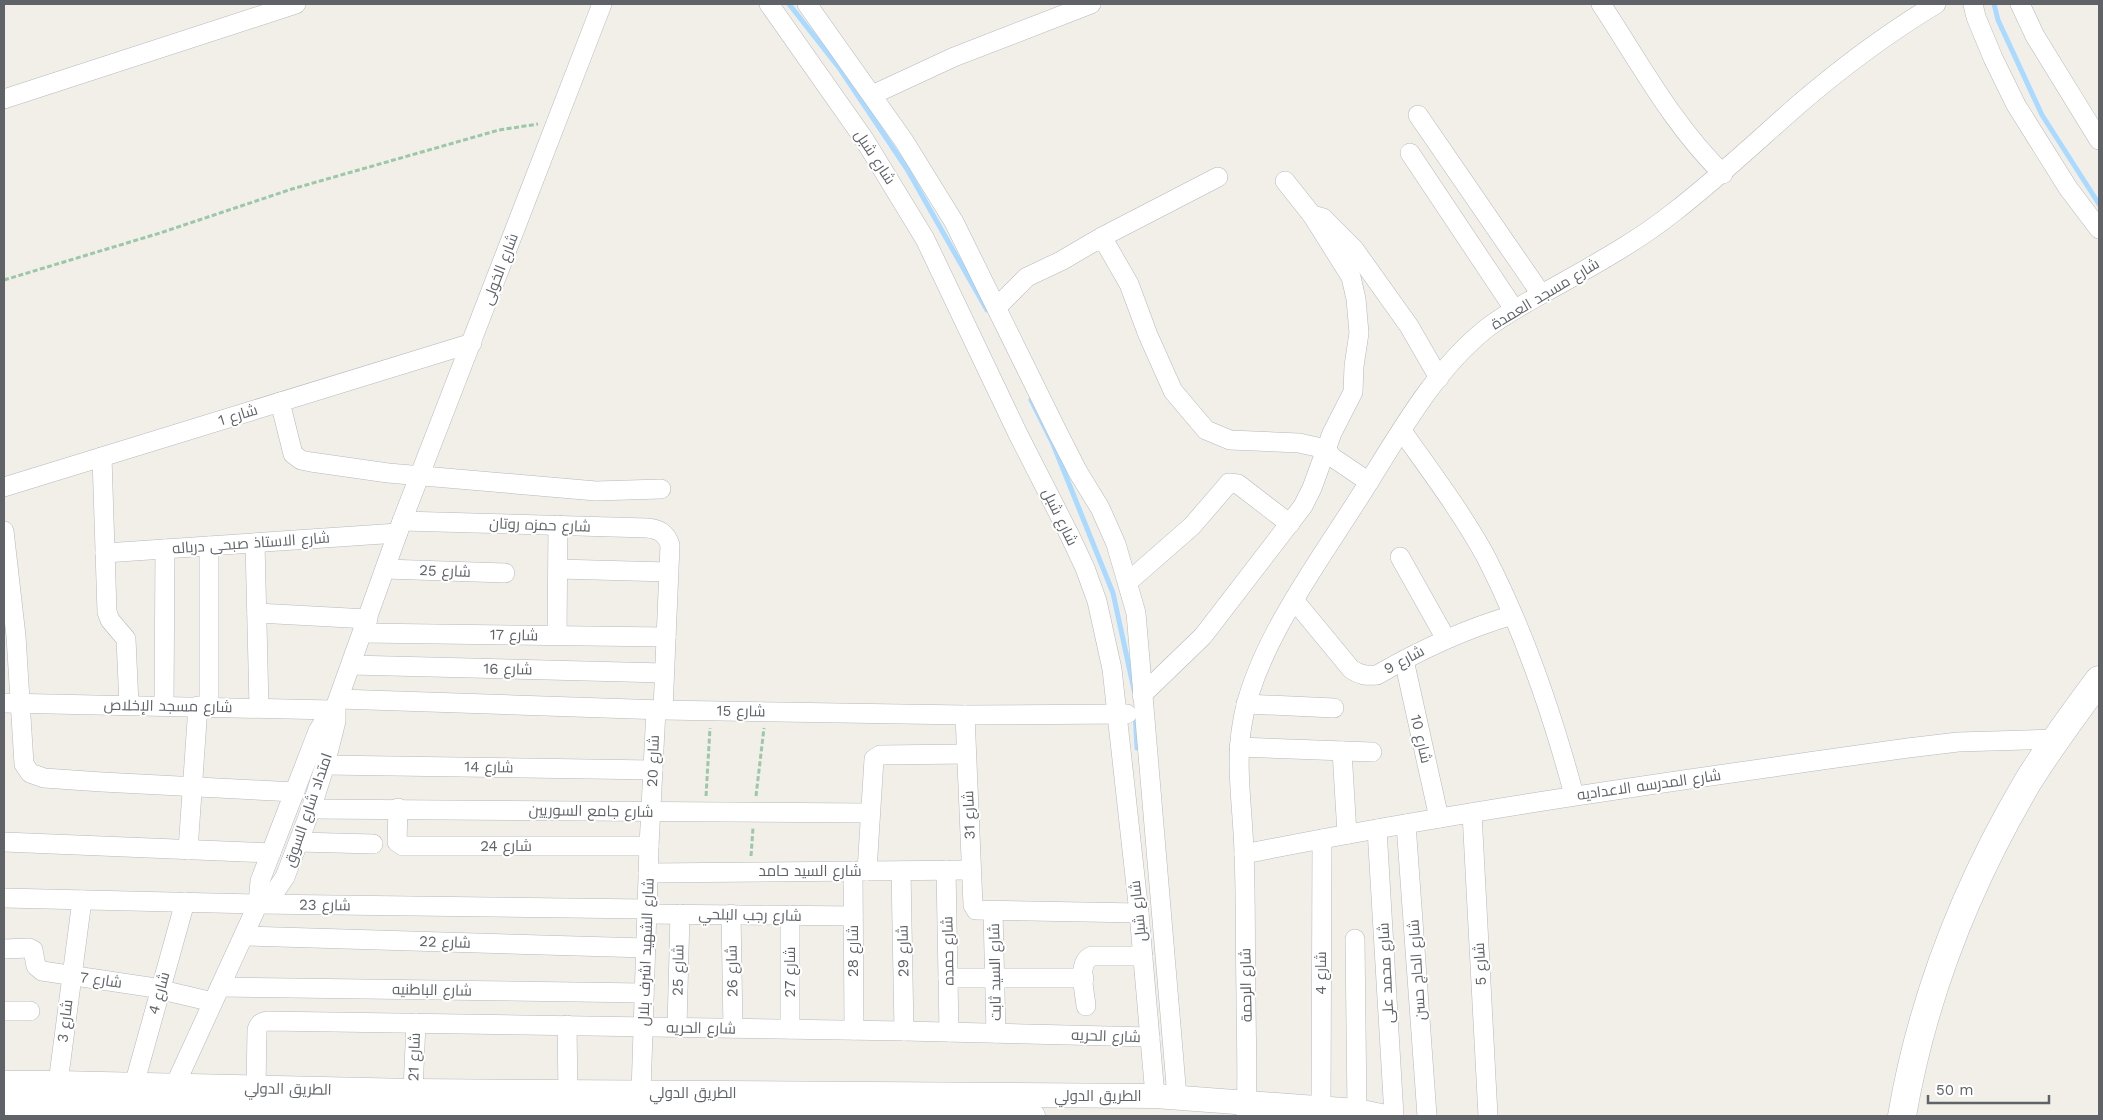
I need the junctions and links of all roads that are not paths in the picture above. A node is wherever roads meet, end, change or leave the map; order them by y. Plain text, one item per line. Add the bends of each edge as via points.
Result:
1 (296, 4) edge
2 (602, 4) edge
3 (769, 4) edge
4 (807, 4) edge
5 (1091, 4) edge
6 (1601, 4) edge
7 (1936, 4) edge
8 (1973, 4) edge
9 (2020, 4) edge
10 (872, 95) junction
11 (4, 99) edge
12 (1418, 115) dead end
13 (2099, 140) edge
14 (1410, 153) dead end
15 (1723, 174) junction
16 (1218, 177) dead end
17 (1285, 180) dead end
18 (1312, 214) junction
19 (2099, 229) edge
20 (1102, 237) junction
21 (1541, 294) junction
22 (997, 307) junction
23 (1514, 309) junction
24 (472, 343) junction
25 (1438, 378) junction
26 (280, 402) junction
27 (1402, 431) junction
28 (1326, 449) junction
29 (102, 457) junction
30 (420, 475) junction
31 (1369, 482) junction
32 (4, 487) edge
33 (661, 489) dead end
34 (1290, 524) junction
35 (558, 525) junction
36 (400, 527) junction
37 (4, 531) edge
38 (255, 543) junction
39 (670, 545) joint
40 (209, 546) junction
41 (165, 549) junction
42 (105, 553) junction
43 (1400, 557) dead end
44 (386, 569) junction
45 (558, 569) junction
46 (668, 572) junction
47 (505, 573) dead end
48 (1128, 582) junction
49 (1294, 600) junction
50 (257, 613) junction
51 (1513, 615) junction
52 (365, 626) junction
53 (557, 635) junction
54 (666, 637) junction
55 (1446, 639) junction
56 (1404, 660) junction
57 (351, 666) junction
58 (664, 673) junction
59 (2099, 680) edge
60 (1142, 696) junction
61 (12, 703) edge
62 (1246, 704) junction
63 (129, 705) junction
64 (336, 705) junction
65 (164, 706) junction
66 (204, 706) junction
67 (259, 707) junction
68 (1334, 708) dead end
69 (659, 710) junction
70 (1117, 714) junction
71 (965, 715) junction
72 (1144, 715) junction
73 (2056, 739) junction
74 (1240, 747) junction
75 (1342, 751) junction
76 (1372, 752) dead end
77 (966, 754) junction
78 (325, 765) junction
79 (653, 770) junction
80 (192, 786) junction
81 (295, 792) junction
82 (1574, 795) junction
83 (398, 808) junction
84 (311, 809) junction
85 (651, 811) junction
86 (1472, 813) junction
87 (870, 814) junction
88 (1439, 818) junction
89 (1406, 824) junction
90 (1378, 829) junction
91 (1347, 834) junction
92 (1322, 838) junction
93 (4, 842) edge
94 (299, 842) junction
95 (373, 844) dead end
96 (649, 846) junction
97 (188, 850) junction
98 (271, 853) junction
99 (1244, 854) junction
100 (946, 870) junction
101 (971, 870) junction
102 (860, 871) junction
103 (901, 871) junction
104 (648, 873) junction
105 (4, 898) edge
106 (82, 900) junction
107 (186, 902) junction
108 (258, 904) junction
109 (647, 911) junction
110 (986, 912) junction
111 (1139, 913) junction
112 (680, 914) junction
113 (731, 914) junction
114 (790, 915) junction
115 (853, 916) junction
116 (244, 936) junction
117 (1355, 939) dead end
118 (646, 948) junction
119 (4, 949) edge
120 (1143, 956) junction
121 (71, 975) junction
122 (995, 977) junction
123 (948, 978) junction
124 (1084, 978) junction
125 (160, 989) junction
126 (644, 993) junction
127 (217, 994) junction
128 (1086, 1006) dead end
129 (4, 1011) edge
130 (30, 1011) dead end
131 (416, 1023) junction
132 (567, 1025) junction
133 (643, 1026) junction
134 (677, 1027) junction
135 (733, 1028) junction
136 (790, 1029) junction
137 (854, 1030) junction
138 (904, 1031) junction
139 (949, 1032) junction
140 (996, 1033) junction
141 (1150, 1037) junction
142 (4, 1083) edge
143 (58, 1083) junction
144 (134, 1085) junction
145 (413, 1091) junction
146 (568, 1093) junction
147 (1166, 1097) junction
148 (168, 1103) edge
149 (647, 1103) edge
150 (248, 1104) edge
151 (4, 1106) edge
152 (1320, 1108) junction
153 (1246, 1109) edge
154 (43, 1111) edge
155 (1358, 1111) junction
156 (321, 1113) edge
157 (457, 1113) edge
158 (760, 1113) edge
159 (812, 1114) edge
160 (903, 1114) edge
161 (1033, 1116) edge
162 (1381, 1116) edge
163 (1394, 1116) edge
164 (1427, 1116) edge
165 (1488, 1116) edge
166 (1902, 1116) edge

1 - 11 street
2 - 24 street, شارع الخولى
3 - 70 street, شارع شبل via 864,139 926,239 1085,568 1106,634
4 - 10 street, شارع شبل
5 - 10 street via 954,57
6 - 15 street via 1655,91 1690,139
7 - 15 street, شارع مسجد العمدة via 1839,72
8 - 19 street via 1993,58 2016,105 2068,188
9 - 13 street via 2040,44
10 - 22 street, شارع شبل via 954,222
12 - 21 street
14 - 23 street
15 - 21 street, شارع مسجد العمدة via 1641,236
16 - 20 street
17 - 18 street
18 - 25 street via 1323,218 1354,249 1410,326
18 - 28 street via 1351,277 1359,333 1353,392
20 - 22 street via 1027,277
20 - 28 street via 1129,284 1173,391 1206,430 1235,441 1299,443
21 - 23 street, شارع مسجد العمدة
22 - 48 street, شارع شبل via 1061,440 1100,508
23 - 25 street, شارع مسجد العمدة via 1486,329
24 - 26 street, شارع 1
24 - 30 street, شارع الخولى
25 - 27 street, شارع مسجد العمدة
26 - 29 street, شارع 1
26 - 30 street via 294,454 301,460
27 - 31 street, شارع مسجد العمدة
27 - 51 street via 1485,556
28 - 31 street via 1332,457
28 - 34 street via 1312,488
29 - 32 street, شارع 1
29 - 42 street
30 - 33 street via 596,491
30 - 36 street, شارع الخولى
31 - 49 street, شارع مسجد العمدة
34 - 48 street via 1238,484 1229,484 1192,526
34 - 60 street via 1203,636
35 - 36 street, شارع حمزه روتان
35 - 39 street, شارع حمزه روتان via 655,528 662,532
35 - 45 street
36 - 38 street, شارع الاستاذ صبحى درباله
36 - 44 street, امتداد شارع السوق
37 - 61 street via 16,636
38 - 40 street, شارع الاستاذ صبحى درباله
38 - 50 street
39 - 46 street, شارع 20
40 - 41 street, شارع الاستاذ صبحى درباله
40 - 66 street
41 - 42 street, شارع الاستاذ صبحى درباله
41 - 65 street
42 - 63 street via 107,612 126,639
43 - 55 street
44 - 47 street, شارع 25
44 - 52 street, امتداد شارع السوق
45 - 46 street
45 - 53 street
46 - 54 street, شارع 20
48 - 60 street, شارع شبل via 1136,613
49 - 56 street, شارع 9 via 1351,669 1359,674 1376,675
49 - 62 street, شارع مسجد العمدة via 1275,634
50 - 52 street, شارع 17
50 - 67 street
51 - 55 street, شارع 9
51 - 82 street via 1540,679
52 - 53 street, شارع 17
52 - 57 street, امتداد شارع السوق
53 - 54 street, شارع 17
54 - 58 street, شارع 20
55 - 56 street, شارع 9
56 - 88 street, شارع 10
57 - 58 street, شارع 16
57 - 64 street, امتداد شارع السوق
58 - 69 street, شارع 20
59 - 73 main road
60 - 72 street, شارع شبل
61 - 63 street, شارع مسجد الإخلاص
61 - 80 street via 24,764 35,776
62 - 68 street
62 - 74 street, شارع مسجد العمدة
63 - 65 street, شارع مسجد الإخلاص
64 - 67 street, شارع مسجد الإخلاص
64 - 69 street, شارع 15
64 - 78 street, امتداد شارع السوق via 336,721
64 - 81 street, امتداد شارع السوق via 318,730
65 - 66 street, شارع مسجد الإخلاص
66 - 67 street, شارع مسجد الإخلاص
66 - 80 street
69 - 71 street, شارع 15
69 - 79 street, شارع 20
70 - 71 street, شارع 15
70 - 72 street, شارع 15
70 - 111 street, شارع شبل
71 - 77 street, شارع 31
72 - 147 street, شارع شبل
73 - 82 street, شارع المدرسه الاعداديه via 1958,742
73 - 166 main road via 2027,783 1956,929 1921,1026
74 - 75 street
74 - 99 street, شارع مسجد العمدة
75 - 76 street
75 - 91 street
77 - 87 street, شارع 28 via 880,755 872,766
77 - 101 street, شارع 31
78 - 79 street, شارع 14
78 - 84 street, امتداد شارع السوق
79 - 85 street, شارع 20
80 - 81 street
80 - 97 street
81 - 98 street, امتداد شارع السوق
82 - 86 street, شارع المدرسه الاعداديه
83 - 84 street, شارع جامع السوريين
83 - 85 street, شارع جامع السوريين
83 - 96 street, شارع 24 via 397,842 403,846
84 - 94 street, امتداد شارع السوق
85 - 87 street, شارع جامع السوريين
85 - 96 street, شارع الشهيد اشرف بلال
86 - 88 street, شارع المدرسه الاعداديه
86 - 165 street, شارع 5
87 - 102 street, شارع 28
88 - 89 street, شارع المدرسه الاعداديه
89 - 90 street, شارع المدرسه الاعداديه
89 - 164 street, شارع الحاج حسن
90 - 91 street, شارع المدرسه الاعداديه
90 - 163 street, شارع محمد على
91 - 92 street, شارع المدرسه الاعداديه
92 - 99 street, شارع المدرسه الاعداديه
92 - 152 street, شارع 4
93 - 97 street
94 - 95 street
94 - 108 street, امتداد شارع السوق via 280,886
96 - 104 street, شارع الشهيد اشرف بلال
97 - 98 street
98 - 108 street, امتداد شارع السوق via 260,882
99 - 153 street, شارع الرحمة
100 - 101 street, شارع السيد حامد
100 - 103 street, شارع السيد حامد
100 - 123 street, شارع حمده
101 - 110 street, شارع 31 via 973,905
102 - 103 street, شارع السيد حامد
102 - 104 street, شارع السيد حامد
102 - 115 street, شارع 28
103 - 138 street, شارع 29
104 - 109 street, شارع الشهيد اشرف بلال
105 - 106 street, شارع 23
106 - 107 street, شارع 23
106 - 121 street, شارع 3
107 - 108 street, شارع 23
107 - 125 street, شارع 4
108 - 109 street, شارع 23
108 - 116 street, امتداد شارع السوق
109 - 112 street, شارع رجب البلحي
109 - 118 street, شارع الشهيد اشرف بلال
110 - 111 street
110 - 122 street, شارع السيد ثابت
111 - 120 street, شارع شبل
112 - 113 street, شارع رجب البلحي
112 - 134 street, شارع 25
113 - 114 street, شارع رجب البلحي
113 - 135 street, شارع 26
114 - 115 street, شارع رجب البلحي
114 - 136 street, شارع 27
115 - 137 street, شارع 28
116 - 118 street, شارع 22
116 - 127 street, امتداد شارع السوق
117 - 155 street
118 - 126 street, شارع الشهيد اشرف بلال
119 - 121 street, شارع 7 via 29,948 36,955 38,969
120 - 124 street via 1092,956 1084,961
120 - 141 street, شارع شبل
121 - 125 street, شارع 7
121 - 143 street, شارع 3
122 - 123 street
122 - 124 street
122 - 140 street, شارع السيد ثابت
123 - 139 street, شارع حمده
124 - 128 street
125 - 127 street, شارع 7
125 - 144 street, شارع 4
126 - 127 street, شارع الباطنيه
126 - 133 street, شارع الشهيد اشرف بلال
127 - 148 street, امتداد شارع السوق
129 - 130 street
131 - 132 street, شارع الحريه
131 - 145 street, شارع 21
131 - 150 street, شارع الحريه via 262,1022 258,1025
132 - 133 street, شارع الحريه
132 - 146 street
133 - 134 street, شارع الحريه
133 - 149 street, شارع الشهيد اشرف بلال
134 - 135 street, شارع الحريه
135 - 136 street, شارع الحريه
136 - 137 street, شارع الحريه
137 - 138 street, شارع الحريه
138 - 139 street, شارع الحريه
139 - 140 street, شارع الحريه
140 - 141 street, شارع الحريه
141 - 147 street, شارع شبل
142 - 143 street, الطريق الدولي
143 - 144 street, الطريق الدولي
144 - 148 street, الطريق الدولي
145 - 146 street, الطريق الدولي
145 - 150 street, الطريق الدولي
146 - 149 street, الطريق الدولي
147 - 149 street, الطريق الدولي
147 - 153 street, الطريق الدولي
148 - 150 street, الطريق الدولي
148 - 154 street, الطريق الدولي
149 - 157 street, الطريق الدولي
149 - 158 street, الطريق الدولي
150 - 156 street, الطريق الدولي
151 - 154 street, الطريق الدولي
152 - 153 street, الطريق الدولي
152 - 155 street, الطريق الدولي
155 - 162 street, الطريق الدولي
156 - 157 street, الطريق الدولي
158 - 159 street, الطريق الدولي
159 - 160 street, الطريق الدولي
160 - 161 street, الطريق الدولي

